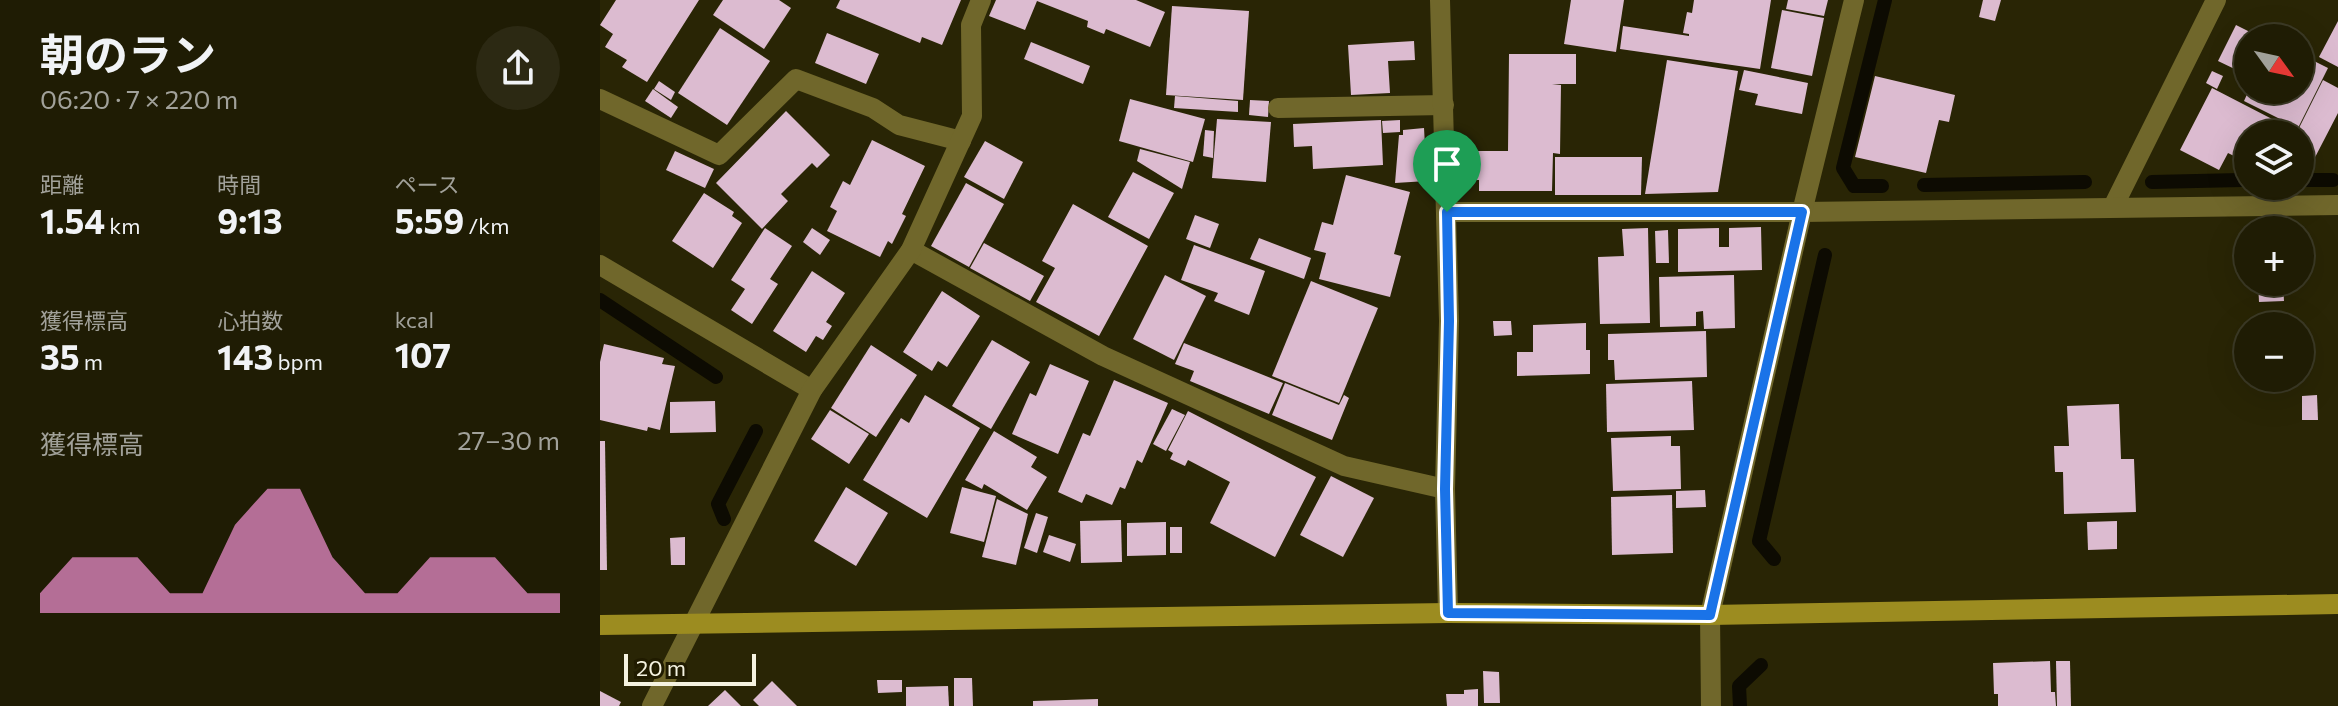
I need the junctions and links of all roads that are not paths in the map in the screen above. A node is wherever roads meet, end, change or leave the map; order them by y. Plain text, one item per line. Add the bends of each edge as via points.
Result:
1 (981, 0) edge
2 (1440, 0) edge
3 (1854, 0) edge
4 (2216, 0) edge
5 (600, 99) edge
6 (1444, 105) junction
7 (1278, 108) dead end
8 (961, 141) junction
9 (2338, 205) edge
10 (2113, 207) junction
11 (1447, 212) junction
12 (1802, 212) junction
13 (911, 250) junction
14 (600, 265) edge
15 (812, 390) junction
16 (1445, 489) junction
17 (2338, 604) edge
18 (1448, 613) junction
19 (1710, 615) junction
20 (694, 623) junction
21 (600, 625) edge
22 (652, 706) edge
23 (1711, 706) edge

1 - 8 street via 971,25 972,116
2 - 6 street
3 - 12 street
4 - 10 street
5 - 8 street via 719,155 796,79 873,108 899,125
6 - 7 street
6 - 11 street
8 - 13 street
9 - 10 street
10 - 12 street
11 - 12 street
11 - 16 street
12 - 19 street
13 - 15 street
13 - 16 street via 1103,356 1344,466
14 - 15 street
15 - 20 street
16 - 18 street
17 - 19 street
18 - 19 street
18 - 20 street
19 - 23 street
20 - 21 street
20 - 22 street

